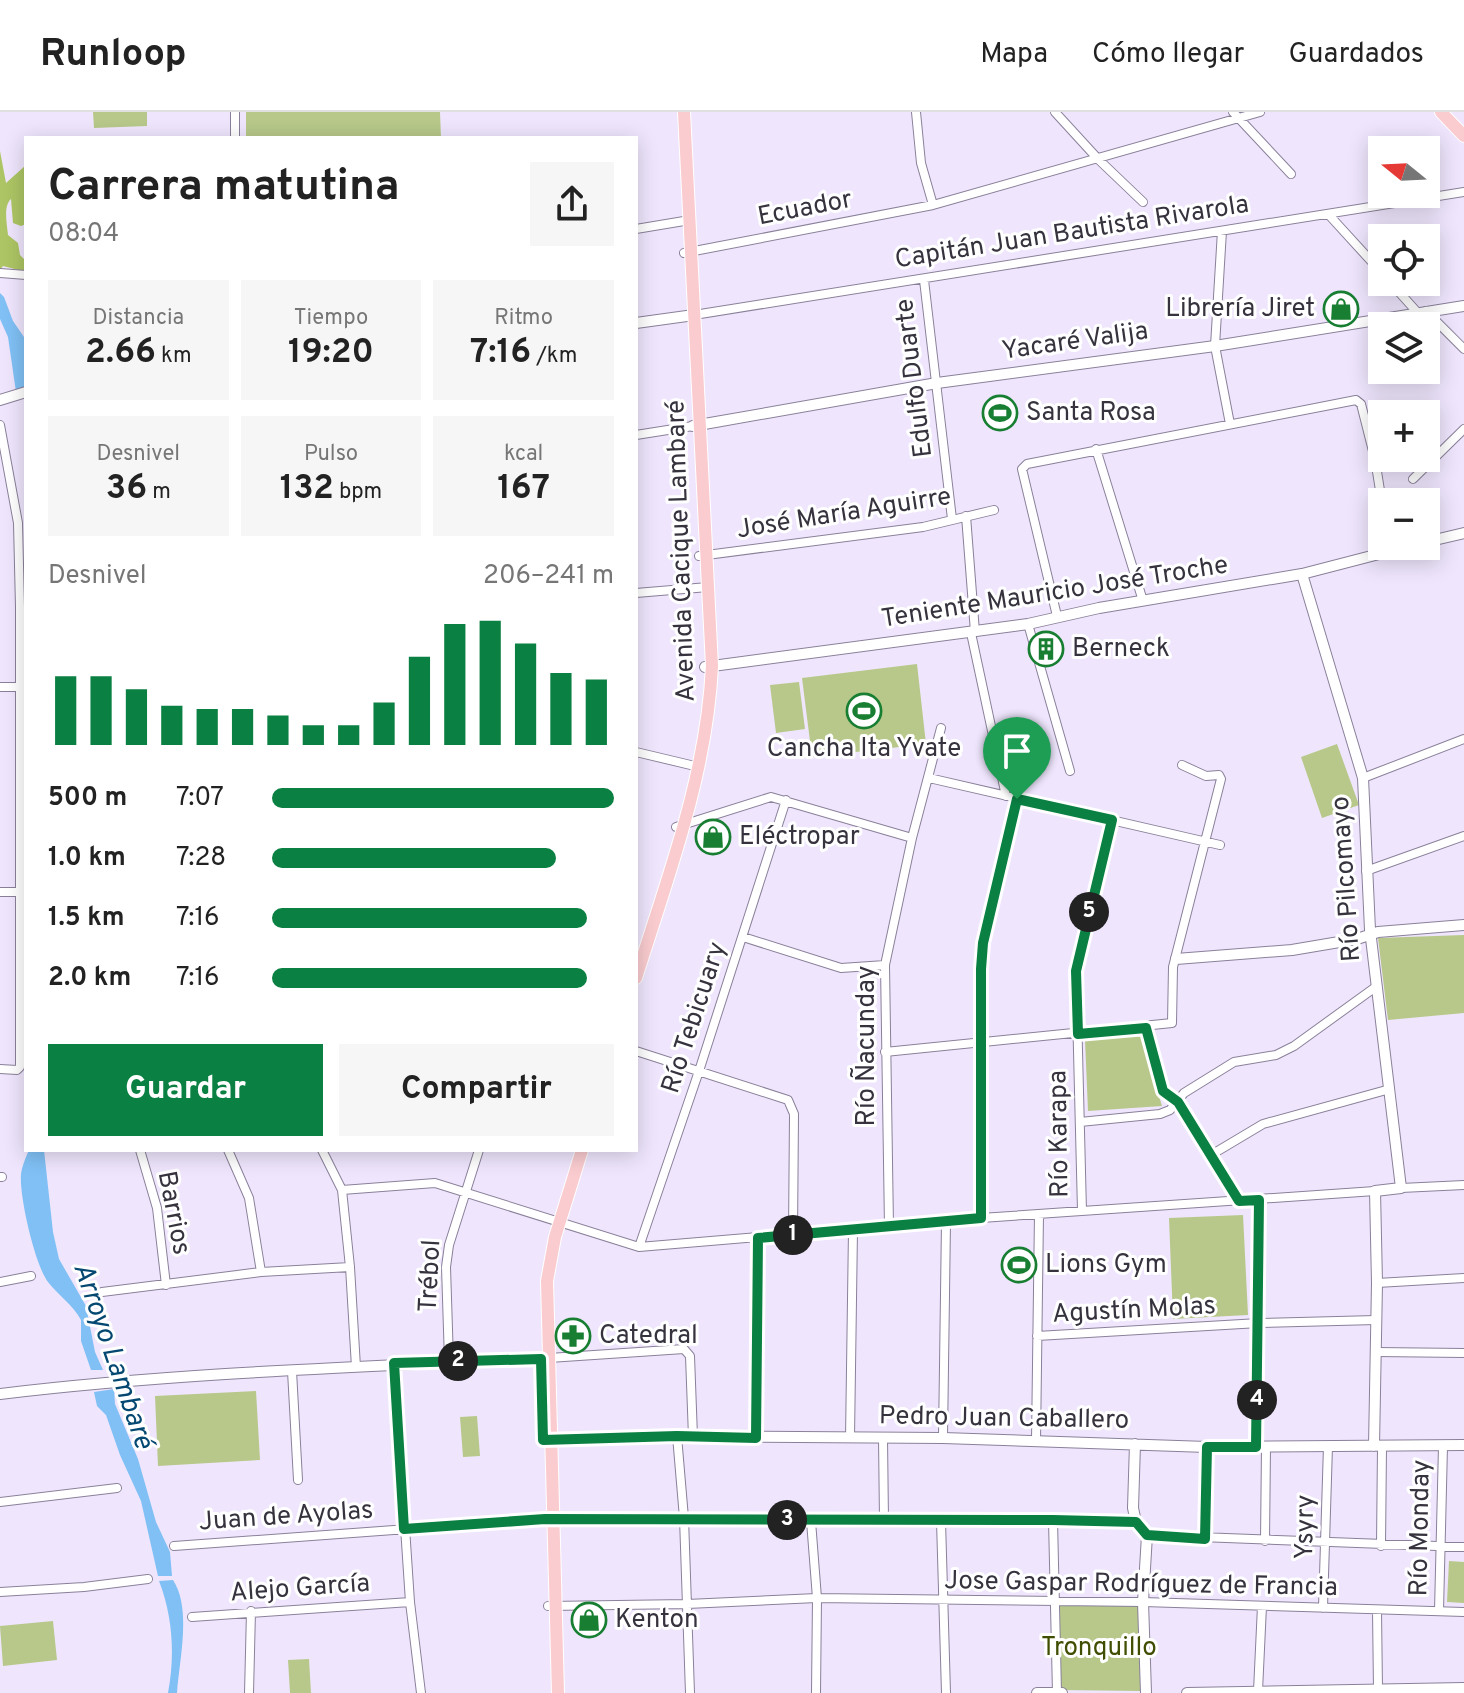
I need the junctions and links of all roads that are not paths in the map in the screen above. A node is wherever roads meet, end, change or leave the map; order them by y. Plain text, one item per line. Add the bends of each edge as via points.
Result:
1 (235, 112) edge
2 (677, 112) edge
3 (684, 112) edge
4 (916, 112) edge
5 (1055, 112) edge
6 (1260, 112) edge
7 (1441, 112) edge
8 (1236, 115) edge
9 (235, 136) edge
10 (1464, 136) edge
11 (1098, 159) junction
12 (1291, 174) dead end
13 (1464, 192) edge
14 (1143, 202) dead end
15 (933, 205) junction
16 (1329, 215) junction
17 (686, 220) junction
18 (638, 229) edge
19 (1222, 231) junction
20 (688, 252) junction
21 (1368, 258) edge
22 (0, 273) edge
23 (23, 275) edge
24 (924, 280) junction
25 (1405, 296) edge
26 (1464, 306) edge
27 (1422, 312) joint
28 (691, 315) junction
29 (1368, 321) edge
30 (638, 323) edge
31 (1440, 328) edge
32 (1215, 346) junction
33 (1464, 349) edge
34 (937, 383) junction
35 (21, 393) edge
36 (0, 400) edge
37 (1230, 424) junction
38 (0, 425) edge
39 (696, 426) junction
40 (1464, 429) edge
41 (638, 435) edge
42 (1096, 449) junction
43 (1413, 479) dead end
44 (1380, 488) edge
45 (994, 510) dead end
46 (966, 516) junction
47 (952, 519) junction
48 (1464, 533) edge
49 (1440, 539) edge
50 (703, 555) junction
51 (1368, 555) edge
52 (1302, 574) junction
53 (705, 587) junction
54 (638, 593) edge
55 (1143, 601) junction
56 (1057, 616) junction
57 (1028, 624) junction
58 (973, 633) junction
59 (708, 666) junction
60 (0, 687) edge
61 (23, 687) edge
62 (941, 728) dead end
63 (1464, 739) edge
64 (638, 752) edge
65 (1182, 765) dead end
66 (696, 766) junction
67 (1070, 771) dead end
68 (929, 778) junction
69 (1363, 778) junction
70 (1006, 796) junction
71 (1017, 799) junction
72 (786, 800) junction
73 (1112, 820) junction
74 (678, 832) junction
75 (1464, 836) edge
76 (912, 838) junction
77 (1205, 840) junction
78 (1220, 845) dead end
79 (1366, 871) junction
80 (0, 892) edge
81 (22, 892) edge
82 (649, 925) junction
83 (1464, 928) edge
84 (1371, 936) junction
85 (743, 937) junction
86 (638, 950) edge
87 (1176, 959) junction
88 (885, 965) junction
89 (638, 970) edge
90 (1377, 986) junction
91 (1146, 1028) junction
92 (1078, 1034) junction
93 (979, 1043) junction
94 (638, 1052) edge
95 (885, 1052) junction
96 (0, 1069) edge
97 (699, 1071) junction
98 (1390, 1089) junction
99 (1178, 1102) junction
100 (1080, 1122) junction
101 (141, 1152) edge
102 (229, 1152) edge
103 (323, 1152) edge
104 (478, 1152) edge
105 (574, 1152) edge
106 (581, 1152) edge
107 (1211, 1155) junction
108 (1464, 1185) edge
109 (1401, 1188) junction
110 (342, 1190) junction
111 (465, 1191) junction
112 (1375, 1191) junction
113 (1259, 1200) junction
114 (1239, 1201) junction
115 (1082, 1211) junction
116 (1039, 1214) junction
117 (981, 1218) junction
118 (556, 1222) junction
119 (946, 1222) junction
120 (889, 1227) junction
121 (853, 1230) junction
122 (793, 1235) junction
123 (758, 1238) junction
124 (639, 1247) junction
125 (350, 1267) junction
126 (261, 1272) junction
127 (31, 1276) dead end
128 (1464, 1278) edge
129 (0, 1282) edge
130 (1377, 1283) junction
131 (166, 1285) junction
132 (102, 1292) dead end
133 (1376, 1320) junction
134 (1259, 1323) junction
135 (1037, 1336) junction
136 (1376, 1352) junction
137 (1464, 1353) edge
138 (545, 1358) junction
139 (449, 1361) junction
140 (394, 1363) junction
141 (356, 1367) junction
142 (292, 1371) junction
143 (0, 1394) edge
144 (677, 1436) junction
145 (693, 1437) junction
146 (756, 1438) junction
147 (850, 1438) junction
148 (883, 1438) junction
149 (943, 1438) junction
150 (547, 1440) junction
151 (1036, 1441) junction
152 (1135, 1444) junction
153 (1464, 1445) edge
154 (1328, 1446) junction
155 (1443, 1446) junction
156 (1207, 1447) junction
157 (1261, 1447) junction
158 (1378, 1447) junction
159 (298, 1480) dead end
160 (117, 1488) dead end
161 (0, 1502) edge
162 (684, 1518) junction
163 (549, 1519) junction
164 (1053, 1520) junction
165 (811, 1521) junction
166 (884, 1521) junction
167 (941, 1521) junction
168 (1136, 1522) junction
169 (404, 1529) junction
170 (1147, 1535) junction
171 (1205, 1539) junction
172 (1265, 1541) junction
173 (1327, 1542) junction
174 (174, 1546) dead end
175 (1381, 1546) junction
176 (1441, 1546) junction
177 (1464, 1547) edge
178 (148, 1579) dead end
179 (0, 1592) edge
180 (817, 1598) junction
181 (945, 1600) junction
182 (1054, 1601) junction
183 (410, 1602) junction
184 (1143, 1602) junction
185 (687, 1604) junction
186 (552, 1606) junction
187 (1262, 1606) junction
188 (1323, 1608) junction
189 (1377, 1610) junction
190 (251, 1611) junction
191 (1439, 1611) junction
192 (1464, 1612) edge
193 (192, 1617) dead end
194 (1464, 1688) edge
195 (1378, 1690) junction
196 (1258, 1691) junction
197 (1234, 1692) edge
198 (249, 1693) edge
199 (421, 1693) edge
200 (550, 1693) edge
201 (558, 1693) edge
202 (690, 1693) edge
203 (816, 1693) edge
204 (946, 1693) edge
205 (1041, 1693) edge
206 (1059, 1693) edge
207 (1146, 1693) edge
208 (1187, 1693) edge

1 - 9 street
2 - 17 main road, Avenida Cacique Lambaré
3 - 17 main road, Avenida Cacique Lambaré
4 - 15 street via 921,163
5 - 11 street
6 - 8 street, Ecuador
7 - 10 main road
8 - 11 street, Ecuador
8 - 12 street
11 - 14 street
11 - 15 street, Ecuador
13 - 16 street, Capitán Juan Bautista Rivarola
15 - 20 street, Ecuador
16 - 19 street, Capitán Juan Bautista Rivarola
16 - 21 street
17 - 18 street
17 - 20 main road, Avenida Cacique Lambaré
19 - 24 street, Capitán Juan Bautista Rivarola
19 - 32 street
20 - 28 main road, Avenida Cacique Lambaré
22 - 23 street
24 - 28 street, Capitán Juan Bautista Rivarola
24 - 34 street, Edulfo Duarte
25 - 27 street
26 - 27 street, Yacaré Valija
28 - 30 street
28 - 39 main road, Avenida Cacique Lambaré
29 - 32 street, Yacaré Valija
31 - 33 street
32 - 34 street, Yacaré Valija
32 - 37 street
34 - 39 street, Yacaré Valija
34 - 47 street, Edulfo Duarte
35 - 36 street
37 - 42 street
37 - 44 street via 1356,400
38 - 61 street via 18,523
39 - 41 street
39 - 50 main road, Avenida Cacique Lambaré
40 - 43 street
42 - 55 street
42 - 56 street via 1022,469
45 - 46 street, José María Aguirre
46 - 47 street, José María Aguirre
46 - 58 street
47 - 50 street, José María Aguirre
48 - 49 street
50 - 53 main road, Avenida Cacique Lambaré
51 - 52 street, Teniente Mauricio José Troche
52 - 55 street, Teniente Mauricio José Troche
52 - 69 street, Río Pilcomayo
53 - 54 street
53 - 59 main road, Avenida Cacique Lambaré
55 - 56 street, Teniente Mauricio José Troche
56 - 57 street, Teniente Mauricio José Troche
57 - 58 street, Teniente Mauricio José Troche
57 - 67 street
58 - 59 street, Teniente Mauricio José Troche
58 - 70 street
59 - 66 main road, Avenida Cacique Lambaré
60 - 61 street
61 - 81 street
62 - 68 street, Río Ñacunday
63 - 69 street
64 - 66 street
65 - 77 street via 1206,776 1221,776
66 - 74 main road, Avenida Cacique Lambaré
68 - 70 street
68 - 76 street, Río Ñacunday
69 - 79 street, Río Pilcomayo
70 - 71 street
71 - 73 street
71 - 93 street via 983,943
72 - 74 street via 764,798
72 - 76 street
72 - 85 street, Río Tebicuary
73 - 77 street
73 - 92 street, Río Karapa via 1076,971
74 - 82 main road, Avenida Cacique Lambaré
75 - 79 street
76 - 88 street, Río Ñacunday
77 - 78 street
77 - 87 street
79 - 84 street, Río Pilcomayo
80 - 81 street
81 - 96 street via 19,1069
82 - 86 main road, Avenida Cacique Lambaré
82 - 89 main road, Avenida Cacique Lambaré
83 - 84 street
84 - 87 street via 1292,950
84 - 90 street, Río Pilcomayo
85 - 88 street via 841,968
85 - 97 street, Río Tebicuary
87 - 91 street via 1172,1023
88 - 95 street, Río Ñacunday
90 - 98 street, Río Pilcomayo
90 - 99 street via 1294,1046 1276,1055 1234,1062
91 - 92 street
91 - 99 street via 1163,1091
92 - 93 street
92 - 100 street, Río Karapa
93 - 95 street
93 - 117 street
94 - 97 street
95 - 120 street, Río Ñacunday
97 - 122 street via 788,1100 792,1106
97 - 124 street, Río Tebicuary
98 - 107 street via 1263,1124
98 - 109 street, Río Pilcomayo
99 - 100 street via 1160,1114
99 - 107 street
100 - 115 street, Río Karapa
101 - 131 street, Barrios via 157,1208
102 - 126 street via 249,1198
103 - 110 street
104 - 111 street, Trébol
105 - 118 main road
106 - 118 main road
107 - 114 street
108 - 109 street
109 - 112 street
110 - 111 street via 435,1183
110 - 125 street
111 - 118 street
111 - 139 street, Trébol via 446,1267
112 - 113 street
112 - 130 street
113 - 114 street
113 - 134 street
114 - 115 street
115 - 116 street
116 - 117 street
116 - 135 street, Río Karapa
117 - 119 street
118 - 124 street
118 - 138 main road via 540,1280
119 - 120 street
119 - 149 street
120 - 121 street
121 - 122 street
121 - 147 street
122 - 123 street
123 - 124 street
123 - 146 street
125 - 126 street
125 - 141 street
126 - 131 street
127 - 129 street
128 - 130 street
130 - 133 street
131 - 132 street
133 - 134 street, Agustín Molas
133 - 136 street
134 - 135 street, Agustín Molas
134 - 157 street
135 - 151 street, Río Karapa
136 - 137 street
136 - 158 street
138 - 139 street
138 - 145 street via 684,1349 690,1356
138 - 150 main road
139 - 140 street
140 - 141 street
140 - 169 street
141 - 142 street
142 - 143 street via 86,1383
142 - 159 street
144 - 145 street, Pedro Juan Caballero
144 - 150 street, Pedro Juan Caballero
144 - 162 street
145 - 146 street, Pedro Juan Caballero
146 - 147 street, Pedro Juan Caballero
147 - 148 street, Pedro Juan Caballero
148 - 149 street, Pedro Juan Caballero
148 - 166 street
149 - 151 street, Pedro Juan Caballero
150 - 163 main road
151 - 152 street, Pedro Juan Caballero
152 - 156 street, Pedro Juan Caballero
152 - 168 street
153 - 155 street, Pedro Juan Caballero
154 - 157 street, Pedro Juan Caballero
154 - 158 street, Pedro Juan Caballero
154 - 173 street, Ysyry
155 - 158 street, Pedro Juan Caballero
155 - 176 street, Río Monday
156 - 157 street, Pedro Juan Caballero
156 - 171 street
157 - 172 street
158 - 175 street
160 - 161 street
162 - 163 street
162 - 165 street
162 - 185 street
163 - 169 street, Juan de Ayolas
163 - 186 main road
164 - 167 street
164 - 168 street
164 - 182 street
165 - 166 street
165 - 180 street
166 - 167 street
167 - 181 street
168 - 170 street
169 - 174 street, Juan de Ayolas
169 - 183 street
170 - 171 street
170 - 184 street
171 - 172 street
172 - 173 street
173 - 175 street
173 - 188 street, Ysyry
175 - 176 street
176 - 177 street
176 - 191 street, Río Monday
178 - 179 street
180 - 181 street, Jose Gaspar Rodríguez de Francia
180 - 185 street, Jose Gaspar Rodríguez de Francia
180 - 203 street
181 - 182 street, Jose Gaspar Rodríguez de Francia
181 - 204 street
182 - 184 street, Jose Gaspar Rodríguez de Francia
182 - 206 street
183 - 190 street, Alejo García
183 - 199 street
184 - 187 street, Jose Gaspar Rodríguez de Francia
184 - 207 street
185 - 186 street, Jose Gaspar Rodríguez de Francia
185 - 202 street
186 - 200 main road
186 - 201 main road
187 - 188 street, Jose Gaspar Rodríguez de Francia
187 - 196 street
188 - 189 street, Jose Gaspar Rodríguez de Francia
189 - 191 street, Jose Gaspar Rodríguez de Francia
189 - 195 street
190 - 193 street, Alejo García
190 - 198 street
191 - 192 street, Jose Gaspar Rodríguez de Francia
194 - 195 street
195 - 196 street
196 - 197 street
197 - 208 street
205 - 206 street

